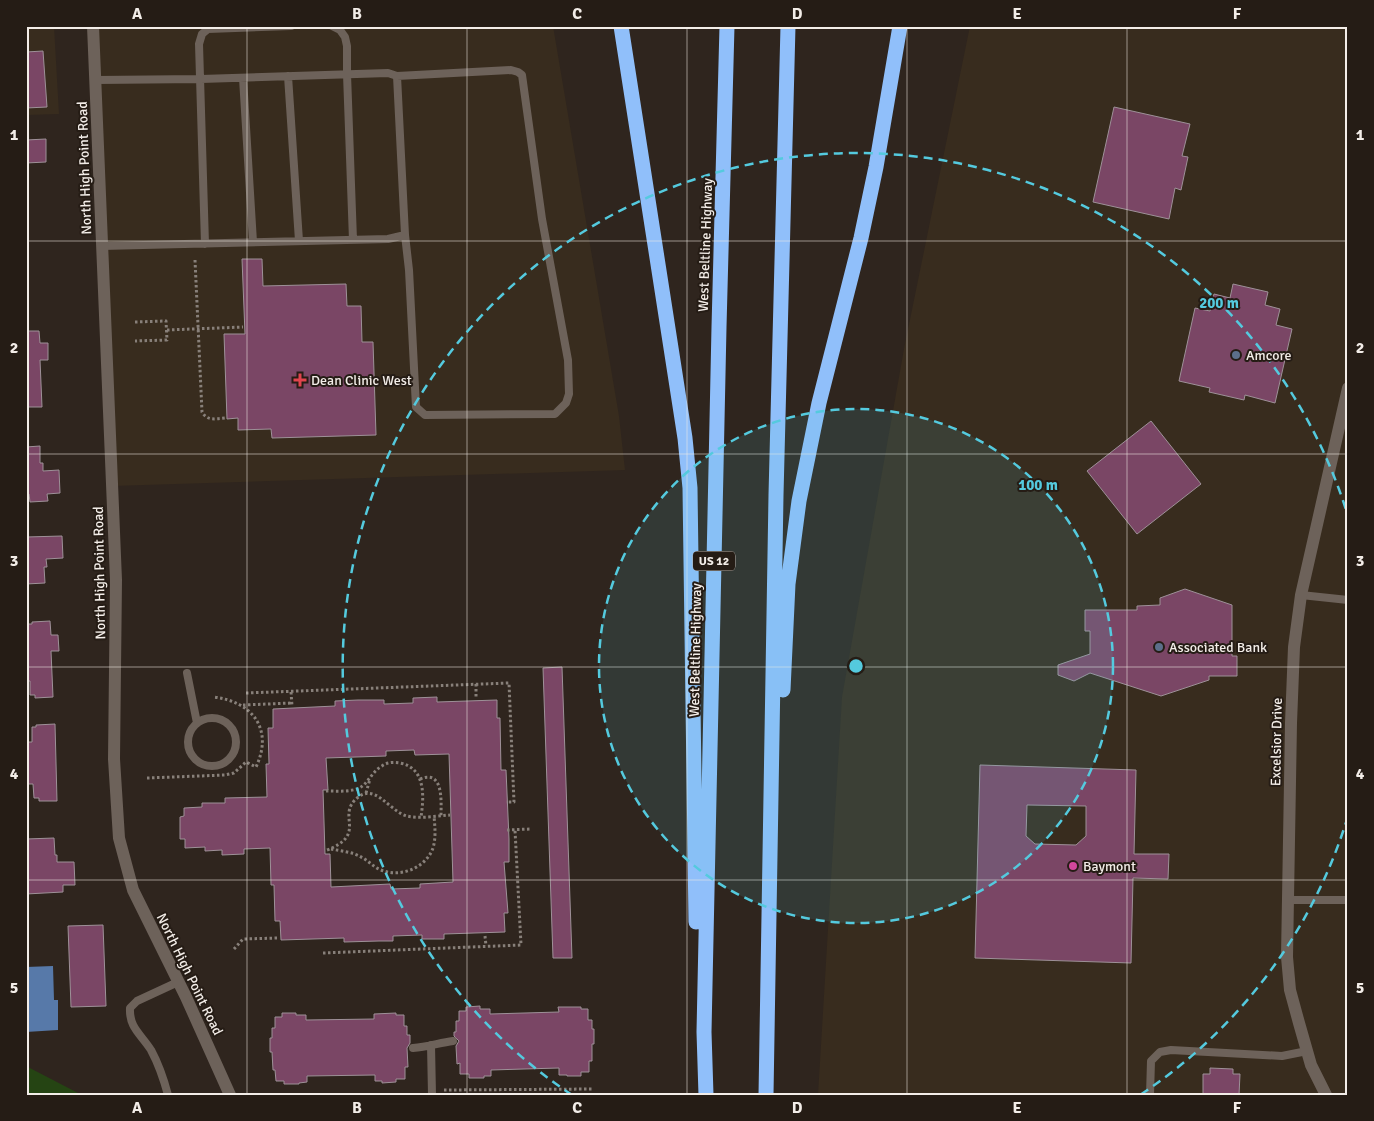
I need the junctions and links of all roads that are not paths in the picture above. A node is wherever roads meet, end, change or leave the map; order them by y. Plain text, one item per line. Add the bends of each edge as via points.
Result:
1 (93, 26) edge
2 (291, 26) edge
3 (332, 26) edge
4 (621, 26) edge
5 (727, 26) edge
6 (788, 26) edge
7 (900, 26) edge
8 (347, 74) junction
9 (288, 76) junction
10 (397, 76) junction
11 (244, 78) junction
12 (201, 79) junction
13 (96, 80) junction
14 (405, 235) junction
15 (353, 240) junction
16 (299, 241) junction
17 (253, 242) junction
18 (205, 244) junction
19 (102, 246) junction
20 (1348, 388) edge
21 (1300, 595) junction
22 (1348, 600) edge
23 (187, 673) dead end
24 (197, 723) junction
25 (771, 854) junction
26 (1288, 900) junction
27 (1348, 900) edge
28 (178, 982) junction
29 (704, 1032) junction
30 (453, 1041) dead end
31 (431, 1045) junction
32 (413, 1048) dead end
33 (1307, 1051) junction
34 (432, 1093) edge
35 (168, 1095) edge
36 (230, 1095) edge
37 (706, 1095) edge
38 (766, 1095) edge
39 (1150, 1095) edge
40 (1326, 1095) edge

1 - 13 street, North High Point Road
2 - 12 lane via 208,29 202,34 199,44
3 - 8 lane via 345,37
4 - 29 highway via 690,488 696,948
5 - 29 highway, West Beltline Highway / US 12
6 - 25 highway
7 - 25 highway via 861,238 819,403 799,501 788,584 779,772
8 - 9 lane
8 - 10 lane via 388,73
8 - 15 lane
9 - 11 lane
9 - 16 lane
10 - 14 lane
10 - 14 lane via 511,70 522,75 542,219 568,360 569,394 566,403 555,414 425,415 416,407 410,270
11 - 12 lane
11 - 17 lane
12 - 13 lane
12 - 18 lane
13 - 19 street, North High Point Road
14 - 15 lane
15 - 16 lane
16 - 17 lane
17 - 18 lane
18 - 19 lane
19 - 28 street, North High Point Road via 116,580 114,759 119,838 133,890
20 - 21 street, Excelsior Drive
21 - 22 lane
21 - 26 street, Excelsior Drive via 1291,714
23 - 24 lane
24 - 24 lane via 188,740 194,757 210,766 228,761 236,745 236,735 231,727 215,718
25 - 38 highway
26 - 27 lane
26 - 33 street, Excelsior Drive via 1290,990
28 - 35 lane via 137,1001 130,1008 129,1016 132,1026 152,1051
28 - 36 street, North High Point Road
29 - 37 highway, West Beltline Highway / US 12
30 - 31 lane
31 - 32 lane
31 - 34 lane
33 - 39 lane via 1282,1056 1160,1052 1151,1060
33 - 40 street, Excelsior Drive

